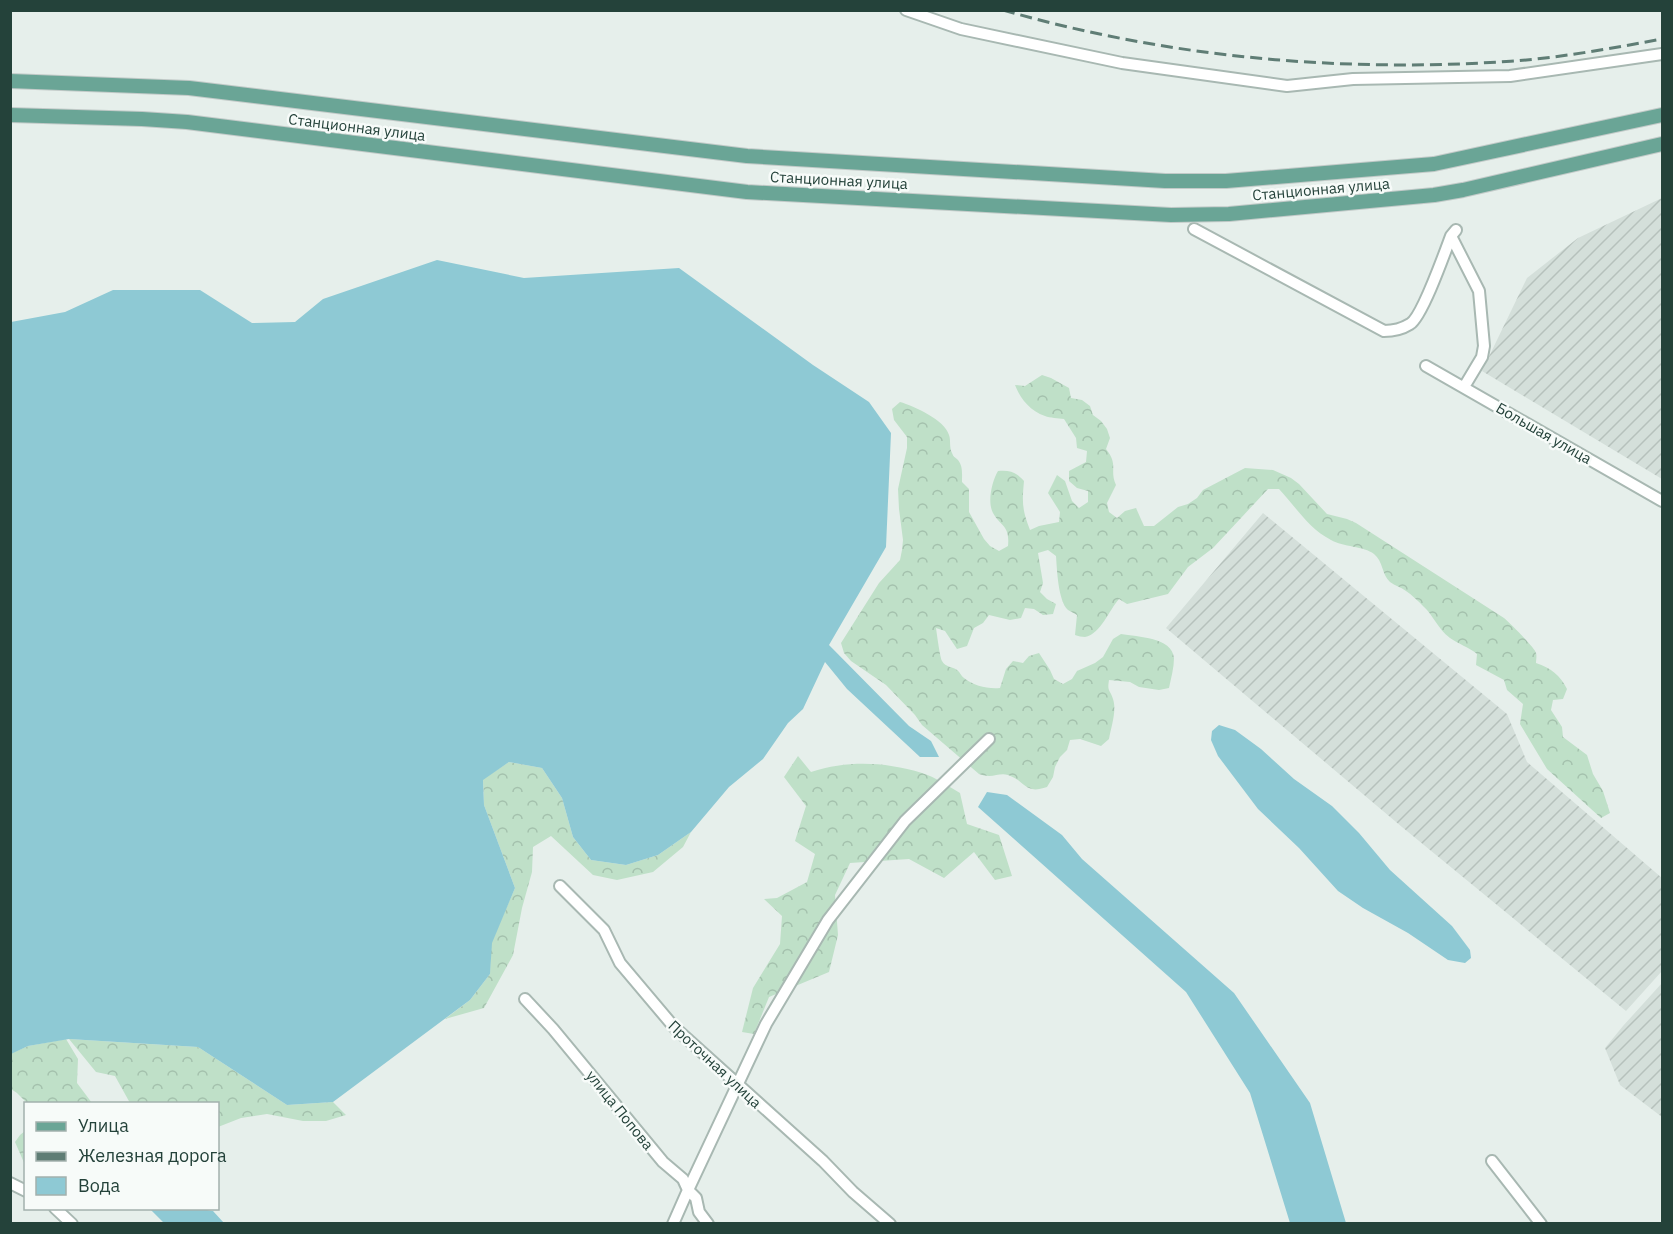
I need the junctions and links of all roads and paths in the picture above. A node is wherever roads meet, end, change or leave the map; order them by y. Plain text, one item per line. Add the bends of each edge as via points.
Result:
1 (906, 10) edge
2 (1662, 54) edge
3 (10, 81) edge
4 (10, 115) edge
5 (1662, 115) edge
6 (1662, 144) edge
7 (1194, 229) dead end
8 (1426, 366) dead end
9 (1464, 387) junction
10 (1662, 501) edge
11 (989, 739) dead end
12 (560, 886) dead end
13 (525, 999) dead end
14 (738, 1084) junction
15 (1492, 1161) dead end
16 (10, 1183) edge
17 (24, 1190) edge
18 (687, 1190) junction
19 (56, 1210) edge
20 (886, 1222) edge
21 (72, 1224) edge
22 (673, 1224) edge
23 (708, 1224) edge
24 (1541, 1224) edge

1 - 2 street via 961,29 1122,63 1287,86 1353,80 1510,76
3 - 5 main road, Станционная улица via 189,88 747,156 1165,181 1226,181 1434,164
4 - 6 main road, Станционная улица via 187,122 747,192 1171,215 1229,214 1434,195
7 - 9 street via 1384,331 1413,323 1454,233 1479,291 1484,346 1482,357
8 - 9 street, Большая улица
9 - 10 street, Большая улица
11 - 14 street via 905,821 828,920 766,1024
12 - 14 street, Проточная улица via 604,930 620,963 674,1027
13 - 18 street, улица Попова via 663,1162 683,1179
14 - 18 street
14 - 20 street, Проточная улица
15 - 24 street
16 - 17 street
18 - 22 street
18 - 23 street, улица Попова via 696,1198 699,1212
19 - 21 street

